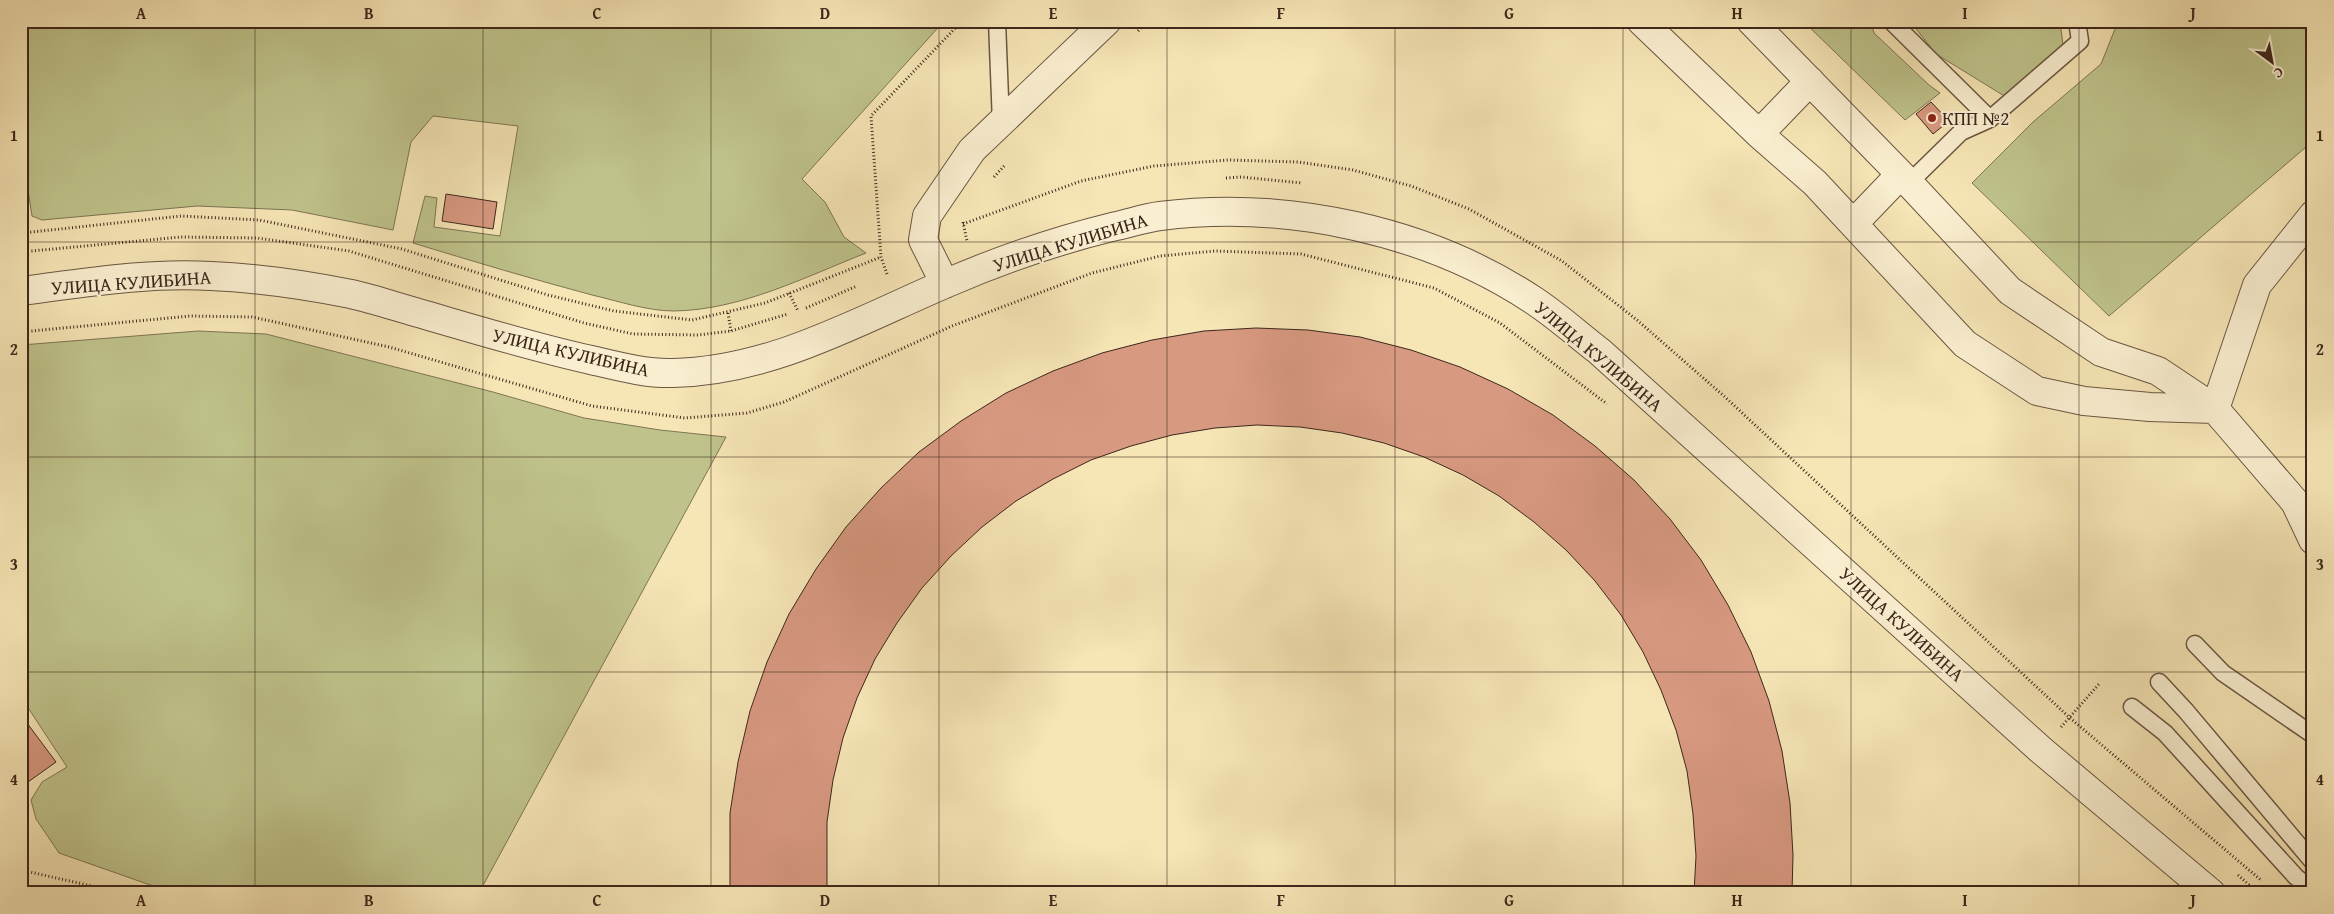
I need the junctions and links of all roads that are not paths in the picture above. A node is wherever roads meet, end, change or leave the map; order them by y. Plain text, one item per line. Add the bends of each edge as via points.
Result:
1 (997, 21) edge
2 (1107, 21) edge
3 (1641, 21) edge
4 (1751, 21) edge
5 (1891, 21) edge
6 (2076, 21) edge
7 (1810, 81) junction
8 (1990, 118) junction
9 (1001, 124) junction
10 (1759, 134) junction
11 (1905, 179) junction
12 (2313, 215) edge
13 (1853, 224) junction
14 (945, 284) junction
15 (21, 291) edge
16 (2215, 409) junction
17 (2304, 496) edge
18 (2313, 540) edge
19 (2195, 644) dead end
20 (2159, 682) dead end
21 (2132, 707) dead end
22 (2313, 735) edge
23 (2313, 862) edge
24 (2313, 890) edge
25 (2211, 893) edge

1 - 9 lane
2 - 9 street
3 - 10 street
4 - 7 street
5 - 8 lane
6 - 8 lane via 2080,41
7 - 10 street
7 - 11 street
8 - 11 lane via 1961,132
9 - 14 street via 972,150 927,216 922,240
10 - 13 street via 1815,183
11 - 13 street
11 - 16 street via 2010,291 2101,352 2158,370
12 - 16 street via 2257,285
13 - 16 street via 1965,344 2037,391 2084,401
14 - 15 street, УЛИЦА КУЛИБИНА via 804,346 758,361 702,372 667,374 561,354 353,294 274,281 208,275 131,278
14 - 25 street, УЛИЦА КУЛИБИНА via 1026,251 1084,234 1158,216 1224,212 1285,214 1347,222 1412,242 1473,267 1532,300 1599,351 2041,750
16 - 17 street
17 - 18 street
19 - 22 lane via 2223,673
20 - 23 lane
21 - 24 lane via 2165,733 2284,863

